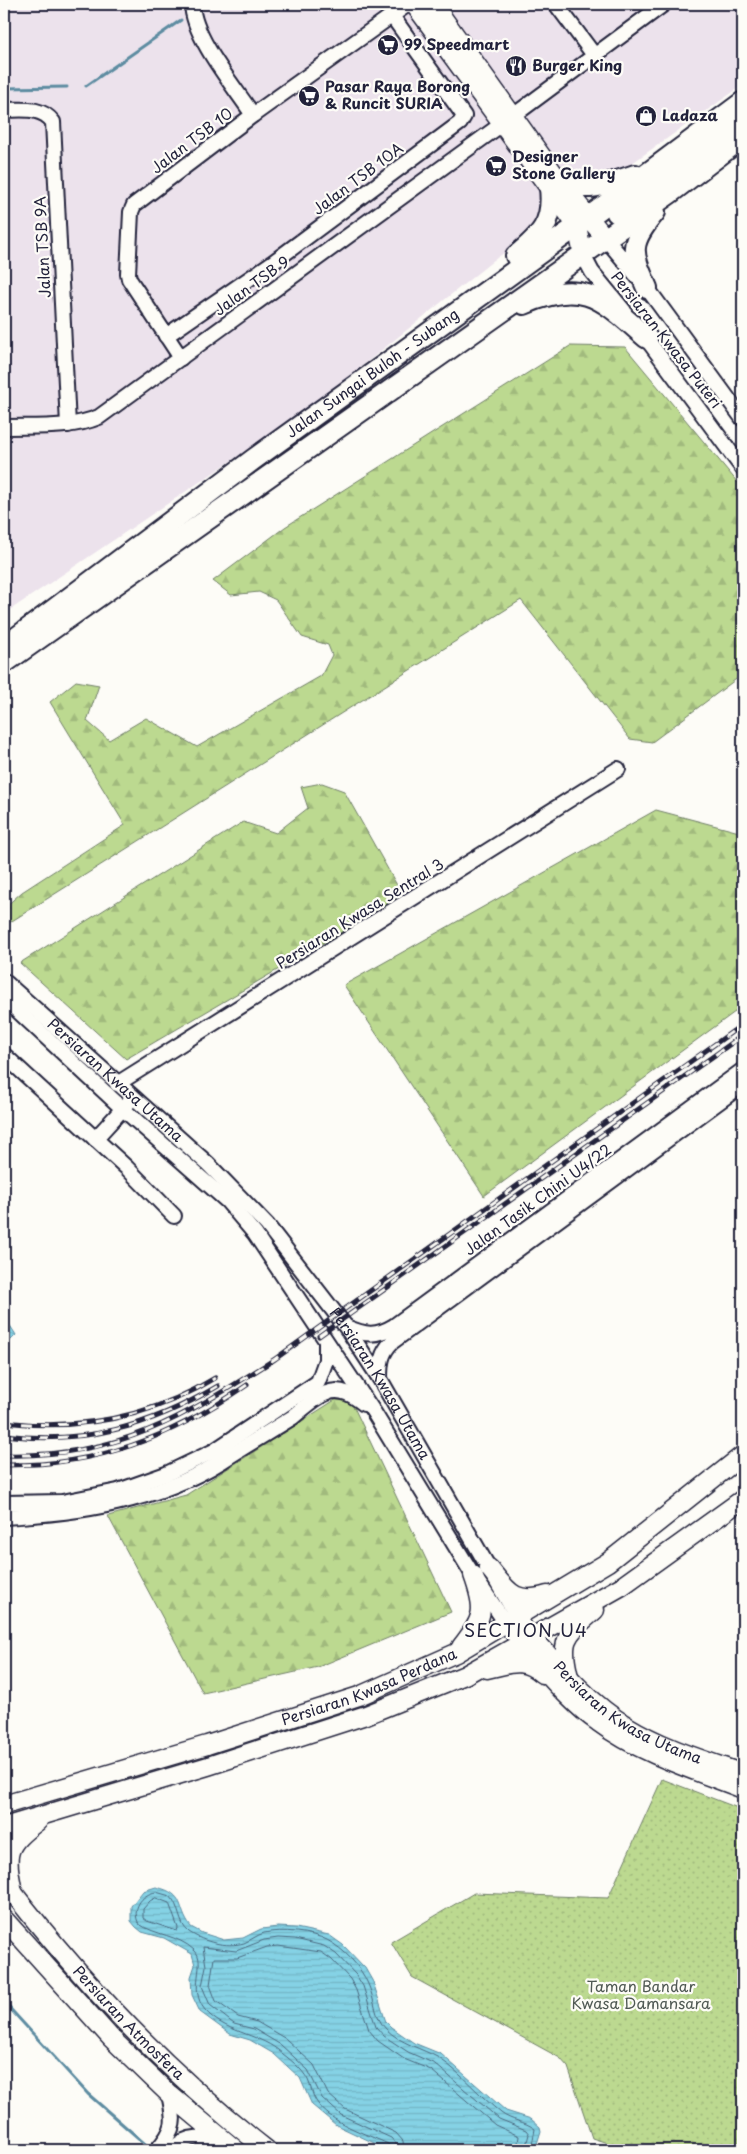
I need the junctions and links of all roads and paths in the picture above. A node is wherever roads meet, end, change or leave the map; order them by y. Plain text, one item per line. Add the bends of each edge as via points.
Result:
1 (192, 4) edge
2 (408, 4) edge
3 (414, 4) edge
4 (433, 4) edge
5 (556, 4) edge
6 (664, 4) edge
7 (392, 16) junction
8 (594, 56) junction
9 (743, 102) edge
10 (4, 110) edge
11 (253, 115) junction
12 (508, 120) junction
13 (743, 122) edge
14 (743, 137) edge
15 (652, 169) junction
16 (555, 185) junction
17 (670, 193) junction
18 (588, 235) junction
19 (647, 288) junction
20 (496, 315) junction
21 (166, 336) junction
22 (647, 338) junction
23 (409, 348) junction
24 (181, 358) junction
25 (743, 419) edge
26 (68, 425) junction
27 (4, 427) edge
28 (743, 469) edge
29 (187, 510) junction
30 (4, 647) edge
31 (4, 663) edge
32 (618, 769) dead end
33 (4, 981) edge
34 (4, 998) edge
35 (4, 1055) edge
36 (743, 1070) edge
37 (117, 1084) junction
38 (743, 1084) edge
39 (133, 1098) junction
40 (123, 1109) junction
41 (96, 1139) junction
42 (174, 1216) dead end
43 (346, 1327) junction
44 (326, 1343) junction
45 (380, 1379) junction
46 (373, 1411) junction
47 (743, 1455) edge
48 (743, 1499) edge
49 (4, 1503) edge
50 (4, 1517) edge
51 (489, 1568) junction
52 (472, 1575) junction
53 (622, 1586) junction
54 (564, 1590) junction
55 (511, 1621) junction
56 (526, 1640) junction
57 (456, 1654) junction
58 (465, 1675) junction
59 (569, 1677) junction
60 (580, 1708) junction
61 (743, 1774) edge
62 (743, 1789) edge
63 (7, 1803) edge
64 (48, 1813) junction
65 (4, 1827) edge
66 (8, 1887) edge
67 (4, 1920) edge
68 (169, 2094) junction
69 (174, 2142) edge
70 (157, 2150) edge
71 (234, 2150) edge
72 (267, 2150) edge

1 - 11 street via 198,33
2 - 7 street, Jalan TSB 10
3 - 12 main road
4 - 12 main road
5 - 8 street
6 - 8 street, Jalan TSB 9
7 - 11 street, Jalan TSB 10
7 - 21 street, Jalan TSB 10A via 464,116 460,123 272,263
8 - 12 street, Jalan TSB 9
9 - 15 highway, Jalan Sungai Buloh - Subang
10 - 26 street, Jalan TSB 9A via 39,110 53,122
11 - 21 street, Jalan TSB 10 via 134,206 131,212 128,274
12 - 16 main road
12 - 24 street, Jalan TSB 9
13 - 18 highway
14 - 17 highway, Jalan Sungai Buloh - Subang
15 - 16 highway via 604,186
15 - 18 highway, Jalan Sungai Buloh - Subang
16 - 18 main road
16 - 23 highway via 546,224 535,240 417,333
17 - 18 highway, Jalan Sungai Buloh - Subang
17 - 19 highway via 639,231 635,243 635,259
18 - 19 street, Persiaran Kwasa Puteri
18 - 20 highway, Jalan Sungai Buloh - Subang
18 - 22 street, Persiaran Kwasa Puteri via 592,272
18 - 23 highway, Jalan Sungai Buloh - Subang
18 - 29 highway via 201,507
19 - 25 street, Persiaran Kwasa Puteri
20 - 22 highway via 545,296 572,292 590,294 604,301
20 - 31 highway, Jalan Sungai Buloh - Subang
21 - 24 street, Jalan TSB 10
22 - 28 street, Persiaran Kwasa Puteri
23 - 29 highway, Jalan Sungai Buloh - Subang
24 - 26 street, Jalan TSB 9 via 99,417
26 - 27 street, Jalan TSB 9
29 - 30 highway, Jalan Sungai Buloh - Subang
32 - 37 street, Persiaran Kwasa Sentral 3
33 - 37 street, Persiaran Kwasa Utama
34 - 40 street, Persiaran Kwasa Utama
35 - 41 street
36 - 43 street, Jalan Tasik Chini U4/22 via 389,1329 373,1335
37 - 39 street, Persiaran Kwasa Utama
38 - 45 street, Jalan Tasik Chini U4/22 via 392,1342 380,1360
39 - 40 street
39 - 43 street, Persiaran Kwasa Utama via 208,1164 268,1225
40 - 41 street
40 - 44 street, Persiaran Kwasa Utama via 227,1201 255,1234
41 - 42 street
43 - 45 street, Persiaran Kwasa Utama
44 - 46 street, Persiaran Kwasa Utama
44 - 49 street via 326,1360 318,1382 206,1455 118,1491 62,1502
45 - 51 street, Persiaran Kwasa Utama
46 - 50 street via 352,1395 336,1391 326,1393 198,1475 161,1490 119,1503 58,1514
46 - 52 street, Persiaran Kwasa Utama
47 - 54 main road, Persiaran Kwasa Perdana via 608,1562
48 - 53 main road, Persiaran Kwasa Perdana
51 - 54 main road via 509,1593 522,1598 530,1600
51 - 55 street, Persiaran Kwasa Utama
52 - 55 street, Persiaran Kwasa Utama
52 - 57 main road via 482,1599 482,1608 472,1633
53 - 56 main road, Persiaran Kwasa Perdana
53 - 59 main road via 565,1640
54 - 55 main road, Persiaran Kwasa Perdana
55 - 56 street, Persiaran Kwasa Utama
55 - 57 main road, Persiaran Kwasa Perdana
56 - 58 main road, Persiaran Kwasa Perdana
56 - 59 main road, Persiaran Kwasa Utama
56 - 60 main road, Persiaran Kwasa Utama
57 - 63 main road, Persiaran Kwasa Perdana via 359,1696 207,1745
58 - 60 main road via 515,1662 524,1663 533,1666
58 - 64 main road, Persiaran Kwasa Perdana via 366,1715
59 - 61 main road, Persiaran Kwasa Utama via 625,1725 657,1742
60 - 62 main road, Persiaran Kwasa Utama via 643,1750
64 - 65 main road, Persiaran Kwasa Perdana
64 - 66 main road via 18,1835 10,1848
66 - 72 main road, Persiaran Atmosfera via 126,2023 183,2079
67 - 68 main road, Persiaran Atmosfera via 111,2038
68 - 69 street
68 - 71 main road, Persiaran Atmosfera
69 - 70 street
69 - 71 street via 210,2138

